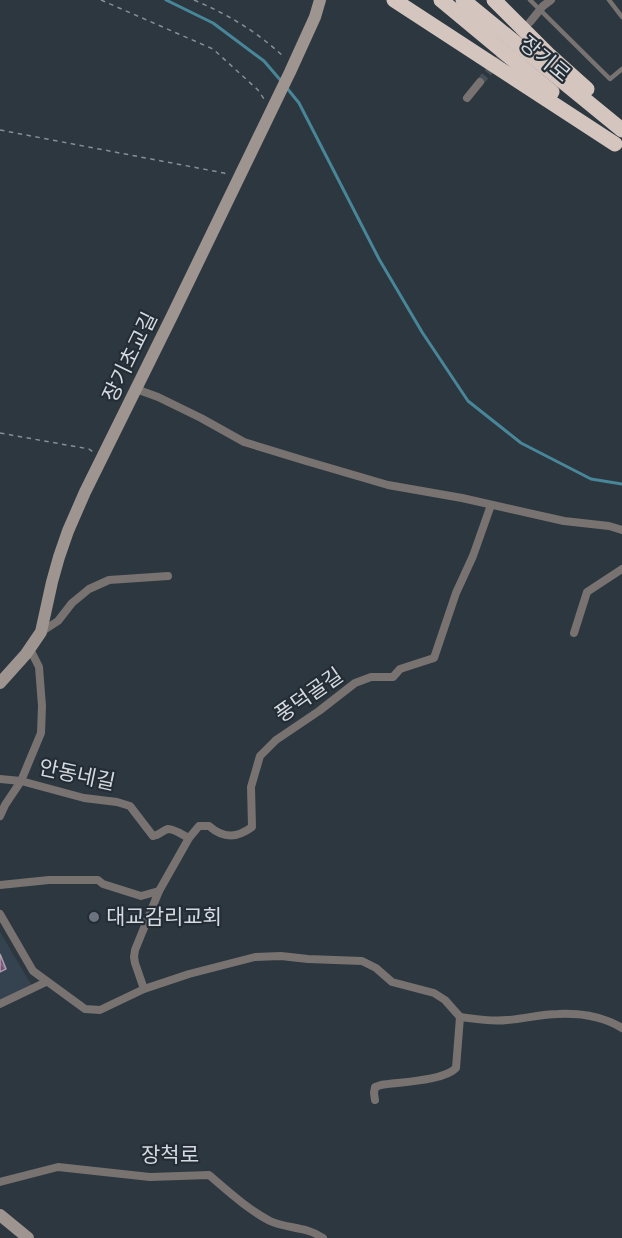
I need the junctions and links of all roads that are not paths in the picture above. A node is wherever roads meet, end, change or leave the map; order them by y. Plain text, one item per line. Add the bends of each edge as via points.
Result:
1 (320, 0) edge
2 (394, 0) edge
3 (441, 0) edge
4 (463, 0) edge
5 (494, 0) edge
6 (530, 0) edge
7 (551, 0) edge
8 (609, 0) edge
9 (540, 10) junction
10 (622, 17) edge
11 (530, 22) tunnel mouth
12 (622, 69) edge
13 (480, 82) tunnel mouth
14 (467, 98) dead end
15 (622, 128) edge
16 (618, 147) edge
17 (136, 389) junction
18 (491, 505) junction
19 (622, 530) edge
20 (622, 569) edge
21 (168, 576) dead end
22 (41, 632) junction
23 (574, 633) dead end
24 (30, 649) junction
25 (0, 683) edge
26 (0, 779) edge
27 (21, 781) junction
28 (0, 816) edge
29 (189, 838) junction
30 (0, 885) edge
31 (159, 891) junction
32 (0, 914) edge
33 (46, 982) junction
34 (144, 989) junction
35 (0, 1004) edge
36 (460, 1017) junction
37 (622, 1028) edge
38 (375, 1100) dead end
39 (0, 1182) edge
40 (0, 1215) edge
41 (28, 1238) edge
42 (323, 1238) edge

1 - 17 main road, 장기초교길 via 292,68
2 - 16 highway
3 - 16 highway, 장기로
4 - 15 highway, 장기로
5 - 15 highway
6 - 9 lane
7 - 9 street
8 - 10 lane
9 - 11 street
9 - 12 lane via 610,79
13 - 14 street
17 - 18 street via 244,442 388,485
17 - 22 main road, 장기초교길 via 76,511 59,557
18 - 19 street
18 - 29 street, 풍덕골길 via 434,658 400,669 393,677 371,676 355,683 276,740 260,756 251,787 252,827 225,836 209,826 199,826
20 - 23 street via 587,592
21 - 22 street, 장기초교길 via 109,580 89,589 58,621
22 - 24 main road, 장기초교길
24 - 25 main road, 장기초교길
24 - 27 street via 39,667 42,706 40,734
26 - 27 street, 안동네길
27 - 28 street, 안동네길
27 - 29 street, 안동네길 via 126,805 153,836 171,829
29 - 31 street
30 - 31 street via 98,880 141,896
31 - 34 street via 135,950
32 - 33 street via 33,971
33 - 34 street via 92,1010
33 - 35 street
34 - 36 street via 255,957 362,962 392,982 434,993
36 - 37 street via 486,1021 560,1013 589,1016
36 - 38 street via 456,1068 452,1072 375,1087
39 - 42 street, 장척로 via 57,1167 150,1177 209,1175 272,1222 302,1228
40 - 41 main road

